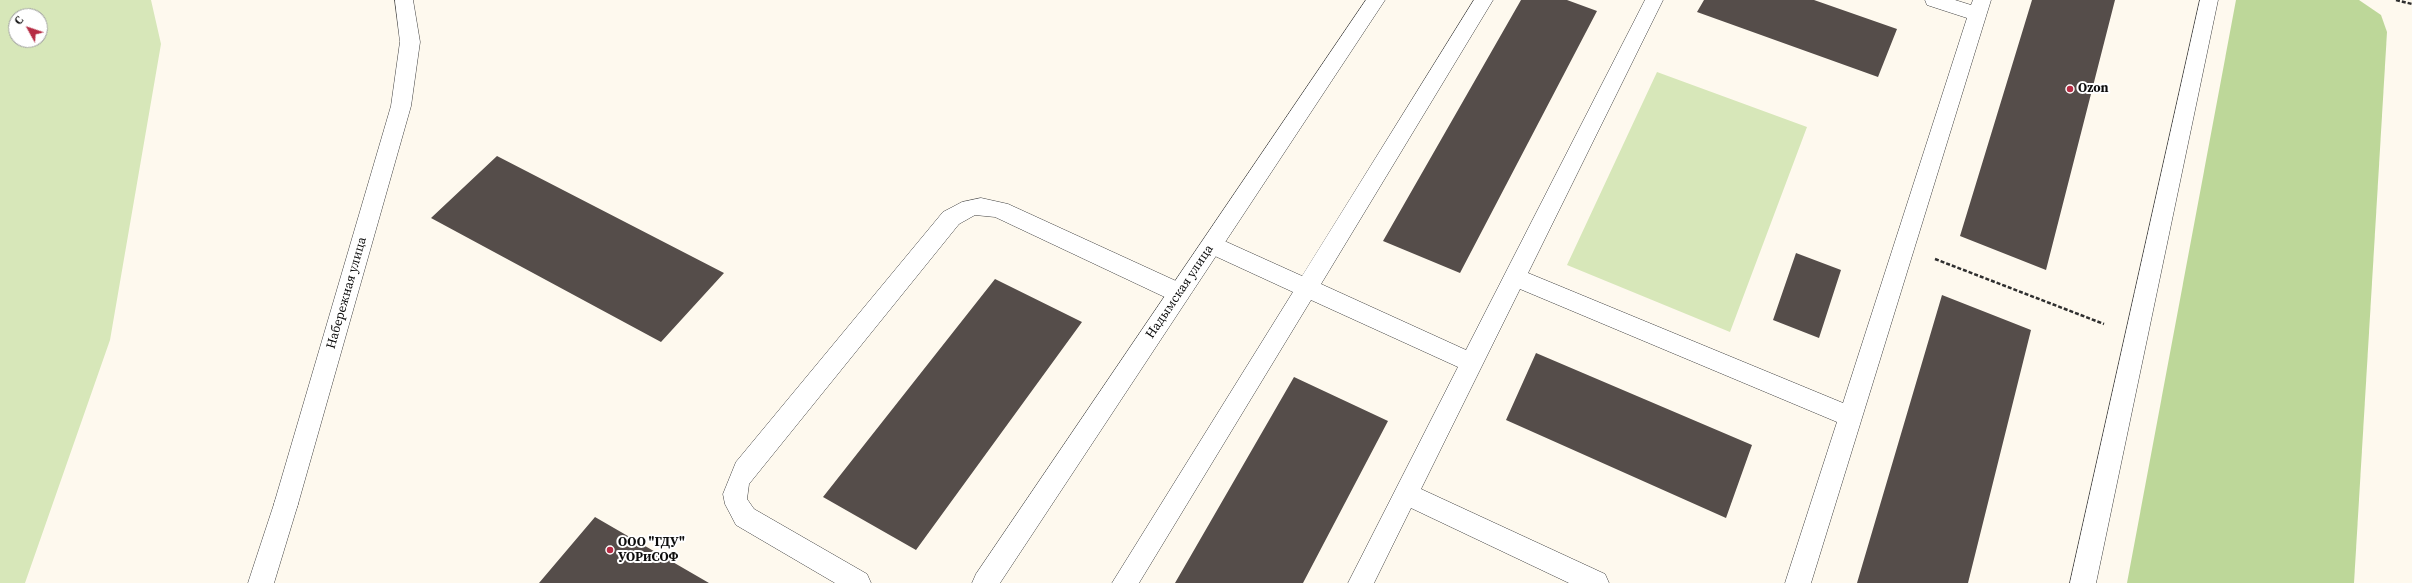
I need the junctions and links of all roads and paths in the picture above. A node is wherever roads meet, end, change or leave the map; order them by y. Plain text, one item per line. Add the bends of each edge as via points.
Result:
1 (404, 0) edge
2 (1376, 0) edge
3 (1484, 0) edge
4 (1654, 0) edge
5 (1934, 0) edge
6 (2209, 0) edge
7 (2396, 0) edge
8 (2412, 4) edge
9 (1980, 8) edge
10 (1212, 244) junction
11 (1904, 248) junction
12 (1515, 277) junction
13 (1307, 288) junction
14 (1179, 294) junction
15 (2136, 337) junction
16 (1472, 363) junction
17 (1851, 417) junction
18 (1406, 494) junction
19 (261, 583) edge
20 (858, 583) edge
21 (984, 583) edge
22 (1125, 583) edge
23 (1361, 583) edge
24 (1596, 583) edge
25 (1798, 583) edge
26 (2083, 583) edge

1 - 19 street, Набережная улица via 410,42 401,106
2 - 10 street, Надымская улица
3 - 13 street
4 - 12 street
5 - 9 street
6 - 15 street
7 - 8 path
9 - 11 street
10 - 13 street
10 - 14 street, Надымская улица
11 - 15 path
11 - 17 street
12 - 16 street
12 - 17 street
13 - 16 street
13 - 22 street
14 - 20 street via 1001,210 986,205 967,208 952,218 744,470 734,489 736,505 744,517
14 - 21 street, Надымская улица
15 - 26 street
16 - 18 street
17 - 25 street
18 - 23 street
18 - 24 street

